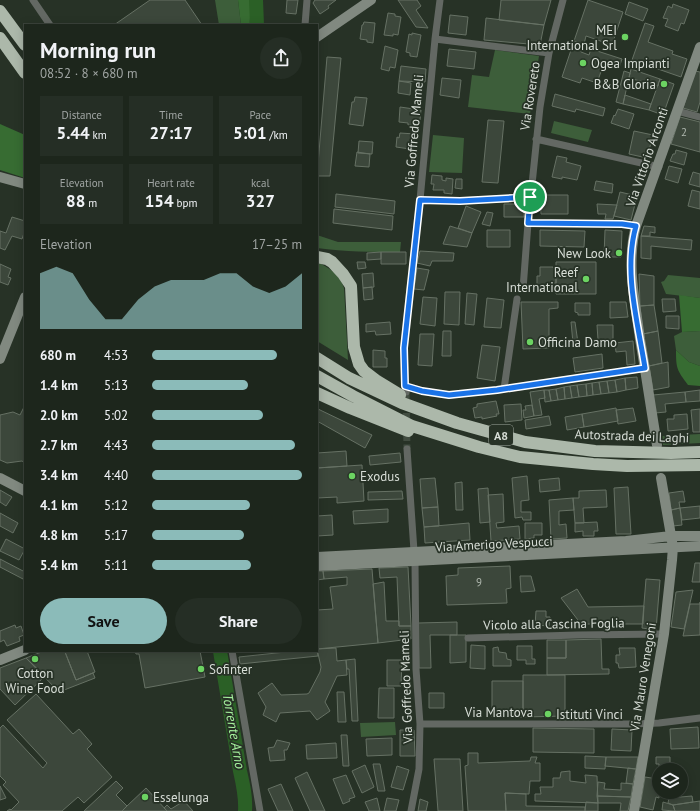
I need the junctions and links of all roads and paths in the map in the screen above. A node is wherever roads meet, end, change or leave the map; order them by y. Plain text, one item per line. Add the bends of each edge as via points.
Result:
1 (32, 0) edge
2 (307, 0) edge
3 (371, 0) edge
4 (440, 0) edge
5 (563, 0) edge
6 (0, 5) edge
7 (0, 11) edge
8 (49, 24) edge
9 (306, 24) edge
10 (24, 35) edge
11 (318, 36) edge
12 (0, 38) edge
13 (435, 39) junction
14 (24, 44) edge
15 (700, 47) edge
16 (549, 53) junction
17 (24, 72) edge
18 (677, 111) junction
19 (700, 117) edge
20 (536, 139) junction
21 (659, 167) junction
22 (0, 177) edge
23 (14, 181) junction
24 (24, 184) edge
25 (24, 189) edge
26 (530, 197) junction
27 (420, 200) junction
28 (528, 223) junction
29 (636, 226) junction
30 (318, 257) edge
31 (523, 289) dead end
32 (24, 299) edge
33 (517, 299) dead end
34 (0, 359) edge
35 (318, 359) edge
36 (645, 368) junction
37 (318, 377) edge
38 (504, 389) junction
39 (318, 393) edge
40 (657, 445) dead end
41 (479, 447) junction
42 (407, 448) tunnel mouth
43 (595, 451) junction
44 (700, 452) edge
45 (700, 465) edge
46 (0, 478) edge
47 (661, 478) dead end
48 (24, 490) edge
49 (671, 536) junction
50 (700, 536) edge
51 (700, 546) edge
52 (673, 547) junction
53 (414, 556) junction
54 (318, 557) edge
55 (318, 566) edge
56 (664, 634) junction
57 (468, 638) dead end
58 (24, 650) edge
59 (232, 652) edge
60 (0, 660) edge
61 (700, 718) edge
62 (649, 723) junction
63 (420, 724) junction
64 (260, 811) edge
65 (410, 811) edge
66 (634, 811) edge

1 - 8 street
2 - 9 street
3 - 11 main road
4 - 13 street, Via Goffredo Mameli
5 - 16 street, Via Rovereto
6 - 10 highway
7 - 14 highway
12 - 17 highway
13 - 16 street
13 - 27 street, Via Goffredo Mameli
15 - 18 main road, Via Vittorio Arconti
16 - 20 street, Via Rovereto
18 - 19 street
18 - 21 main road, Via Vittorio Arconti
20 - 21 street
20 - 26 street, Via Rovereto
21 - 29 main road, Via Vittorio Arconti
22 - 23 main road
23 - 24 main road
23 - 25 main road
26 - 27 street via 460,201
26 - 28 street, Via Rovereto
27 - 38 street, Via Goffredo Mameli via 404,348 405,389 449,395
28 - 29 street
28 - 31 street, Via Rovereto
29 - 36 main road, Via Vittorio Arconti via 631,265
30 - 43 highway via 332,262 351,286 356,356 364,371 377,382 398,395 465,418
32 - 34 main road
33 - 38 street
35 - 43 highway, Autostrada dei Laghi / A8 via 374,391 457,423 525,442
36 - 38 street
36 - 40 main road, Via Vittorio Arconti
37 - 41 highway, Autostrada dei Laghi / A8 via 412,426
39 - 41 highway via 419,435
41 - 45 highway, Autostrada dei Laghi / A8 via 520,457 557,462 628,466
42 - 53 street, Via Goffredo Mameli
43 - 44 highway, Autostrada dei Laghi / A8
46 - 48 main road
47 - 49 main road
49 - 50 main road, Via Amerigo Vespucci
49 - 52 main road
49 - 53 main road, Via Amerigo Vespucci
51 - 52 main road, Via Amerigo Vespucci
52 - 53 main road, Via Amerigo Vespucci
52 - 56 main road, Via Mauro Venegoni
53 - 54 main road, Via Amerigo Vespucci
53 - 55 main road, Via Amerigo Vespucci
53 - 63 street, Via Goffredo Mameli via 416,669
56 - 57 street, Vicolo alla Cascina Foglia
56 - 62 main road, Via Mauro Venegoni
58 - 60 main road
59 - 64 street
61 - 62 street, Via Mantova
62 - 63 street, Via Mantova
62 - 66 main road, Via Mauro Venegoni
63 - 65 street, Via Goffredo Mameli via 419,769

